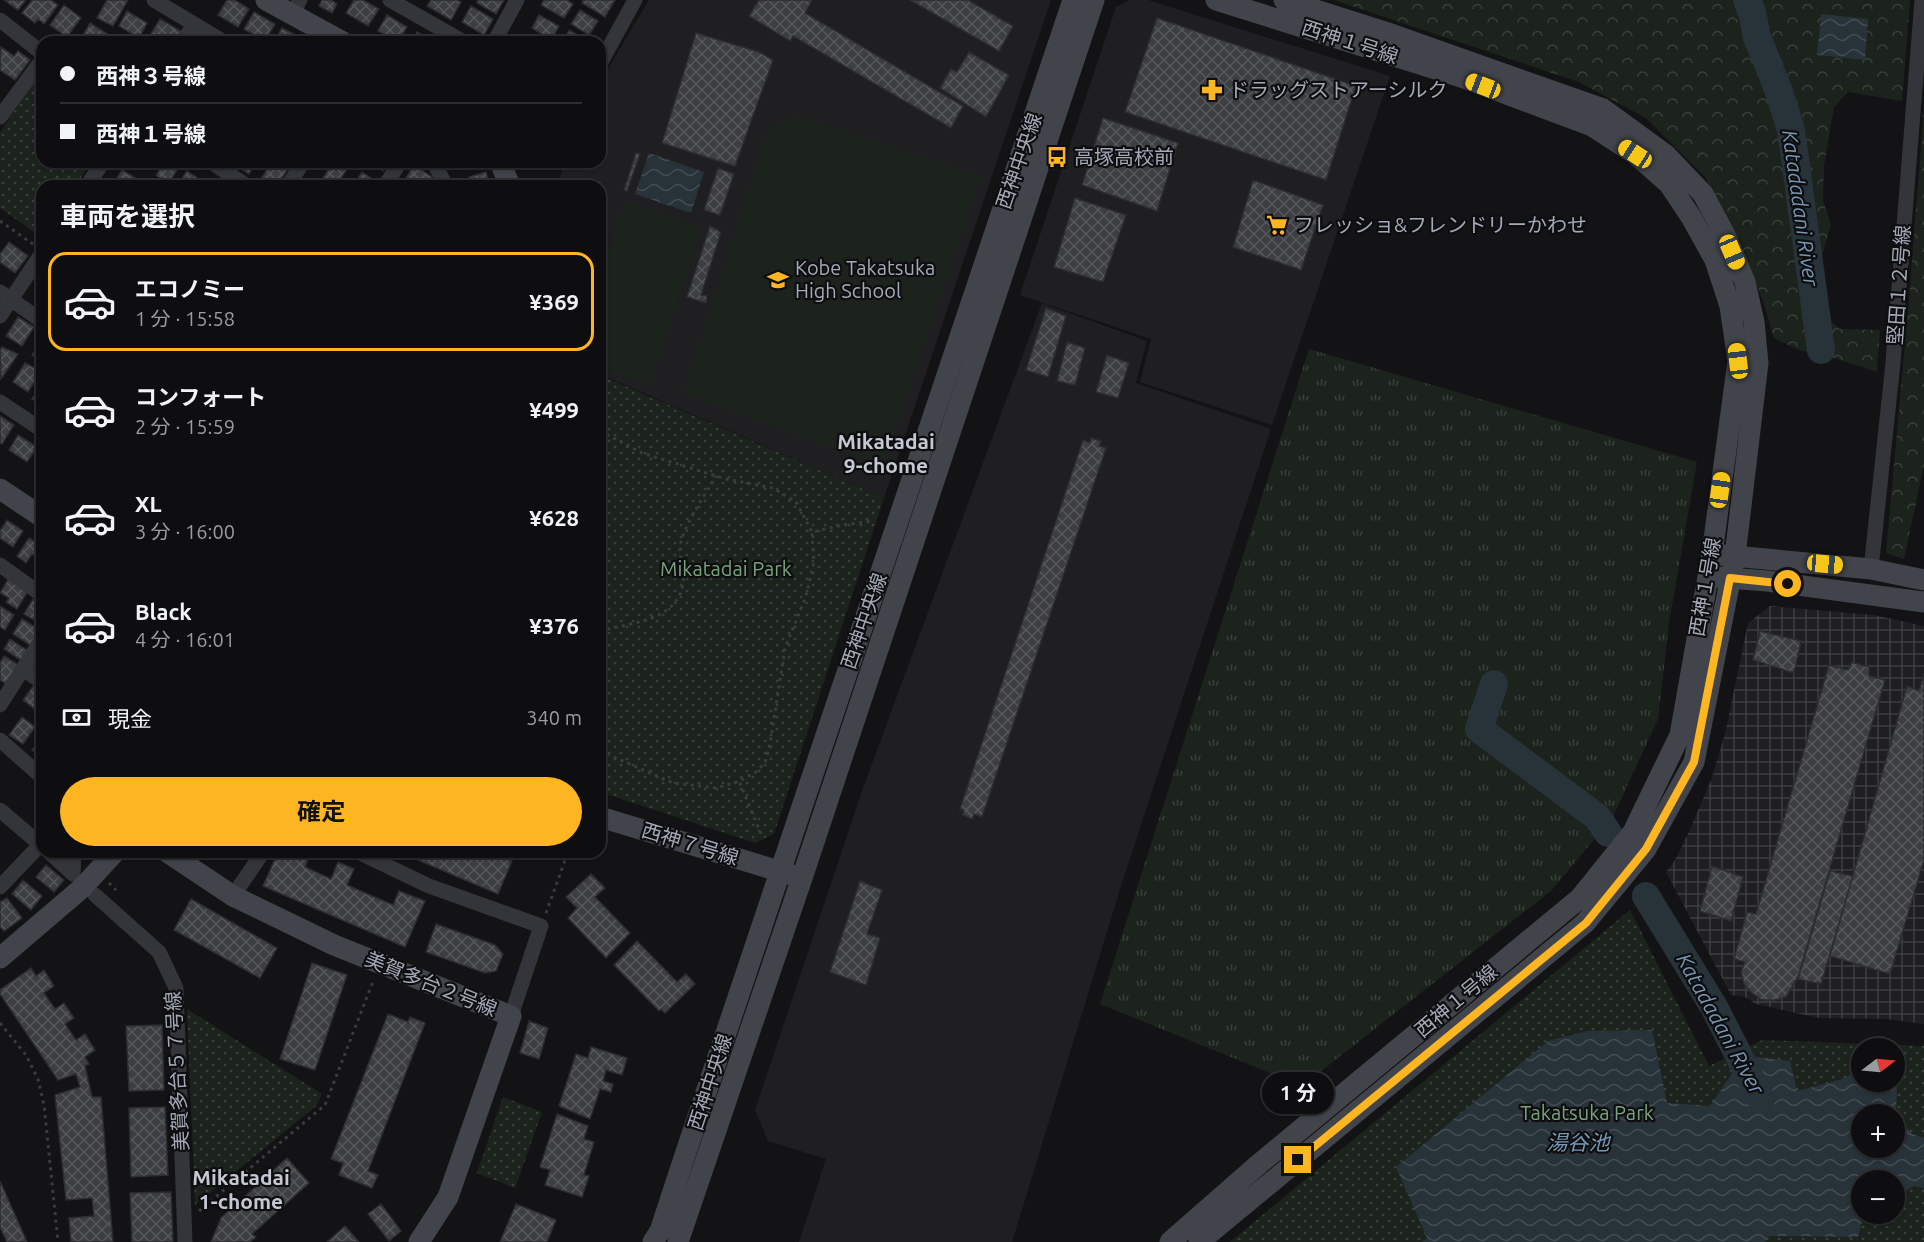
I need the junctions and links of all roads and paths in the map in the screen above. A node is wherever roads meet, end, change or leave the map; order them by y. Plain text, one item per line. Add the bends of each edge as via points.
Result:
1 (154, 0) edge
2 (267, 0) edge
3 (390, 0) edge
4 (517, 0) edge
5 (635, 0) edge
6 (1073, 0) edge
7 (1094, 0) edge
8 (1216, 0) edge
9 (1284, 0) edge
10 (1922, 0) edge
11 (406, 4) edge
12 (296, 7) edge
13 (0, 20) edge
14 (194, 25) junction
15 (186, 36) edge
16 (213, 36) edge
17 (335, 36) edge
18 (455, 36) edge
19 (497, 36) edge
20 (36, 47) edge
21 (606, 53) edge
22 (36, 68) edge
23 (0, 117) edge
24 (220, 168) edge
25 (238, 180) edge
26 (0, 220) edge
27 (36, 247) edge
28 (36, 252) edge
29 (5, 296) edge
30 (0, 316) edge
31 (36, 317) edge
32 (0, 402) edge
33 (36, 426) edge
34 (606, 434) edge
35 (717, 476) junction
36 (0, 489) edge
37 (36, 513) edge
38 (872, 522) dead end
39 (812, 532) junction
40 (1712, 554) junction
41 (1735, 556) junction
42 (0, 565) edge
43 (1870, 568) junction
44 (1707, 576) junction
45 (1730, 578) junction
46 (1924, 580) edge
47 (36, 590) edge
48 (1924, 602) edge
49 (606, 630) edge
50 (36, 648) edge
51 (23, 669) junction
52 (36, 678) edge
53 (0, 705) edge
54 (0, 740) edge
55 (606, 754) edge
56 (36, 772) edge
57 (739, 782) junction
58 (0, 810) edge
59 (606, 819) edge
60 (761, 834) dead end
61 (36, 841) edge
62 (36, 855) edge
63 (56, 858) edge
64 (74, 858) edge
65 (110, 858) edge
66 (175, 858) edge
67 (259, 858) edge
68 (371, 858) edge
69 (566, 858) edge
70 (780, 872) junction
71 (802, 878) junction
72 (108, 882) dead end
73 (0, 886) edge
74 (116, 890) dead end
75 (96, 895) dead end
76 (233, 896) junction
77 (541, 926) junction
78 (0, 958) edge
79 (380, 964) junction
80 (512, 1016) junction
81 (0, 1023) edge
82 (184, 1223) junction
83 (58, 1242) edge
84 (185, 1242) edge
85 (419, 1242) edge
86 (654, 1242) edge
87 (678, 1242) edge
88 (1170, 1242) edge
89 (1199, 1242) edge

1 - 14 street
2 - 12 street
3 - 11 street
4 - 19 street
5 - 21 street
6 - 70 street, 西神中央線
7 - 71 street, 西神中央線
8 - 40 street, 西神１号線 via 1461,77 1592,126 1635,154 1669,184 1715,260 1730,306 1738,361
9 - 41 street, 西神１号線 via 1603,109 1666,155 1702,194 1745,282 1758,363
10 - 43 street, 堅田１２号線 via 1893,363
11 - 18 street
12 - 17 street
13 - 20 street
14 - 15 street
14 - 16 street
22 - 23 street
24 - 25 street
26 - 27 path
28 - 29 street
29 - 30 street
29 - 31 street
32 - 33 street
34 - 35 path via 642,453
35 - 39 path via 773,488 796,502
35 - 49 path via 680,544 684,582 678,601 658,617
36 - 37 street
38 - 39 path
39 - 57 path via 814,562 806,596 785,648 765,762
40 - 41 street
40 - 44 street, 西神１号線
41 - 43 street
41 - 45 street, 西神１号線
42 - 47 street
43 - 46 street
44 - 45 street
44 - 88 street, 西神１号線 via 1680,735 1633,832 1580,898
45 - 48 street
45 - 89 street, 西神１号線 via 1694,762 1646,849 1586,923
50 - 51 street
51 - 52 street
51 - 53 street
54 - 56 street
55 - 57 path via 673,783 717,788
57 - 60 path
58 - 61 street
59 - 70 street, 西神７号線
62 - 73 street
63 - 64 street via 73,873
65 - 78 street via 82,888
66 - 76 street, 美賀多台２号線
67 - 76 street
68 - 77 street via 429,886
69 - 77 path
70 - 71 street, 西神７号線
70 - 86 street, 西神中央線
71 - 87 street, 西神中央線
72 - 74 path
75 - 82 street, 美賀多台５７号線 via 159,952 176,988
76 - 79 street, 美賀多台２号線
77 - 80 street
79 - 80 street, 美賀多台２号線
79 - 82 path via 325,1105
80 - 85 street, 美賀多台２号線 via 448,1197
81 - 83 path via 26,1055 38,1079
82 - 84 street, 美賀多台５７号線

